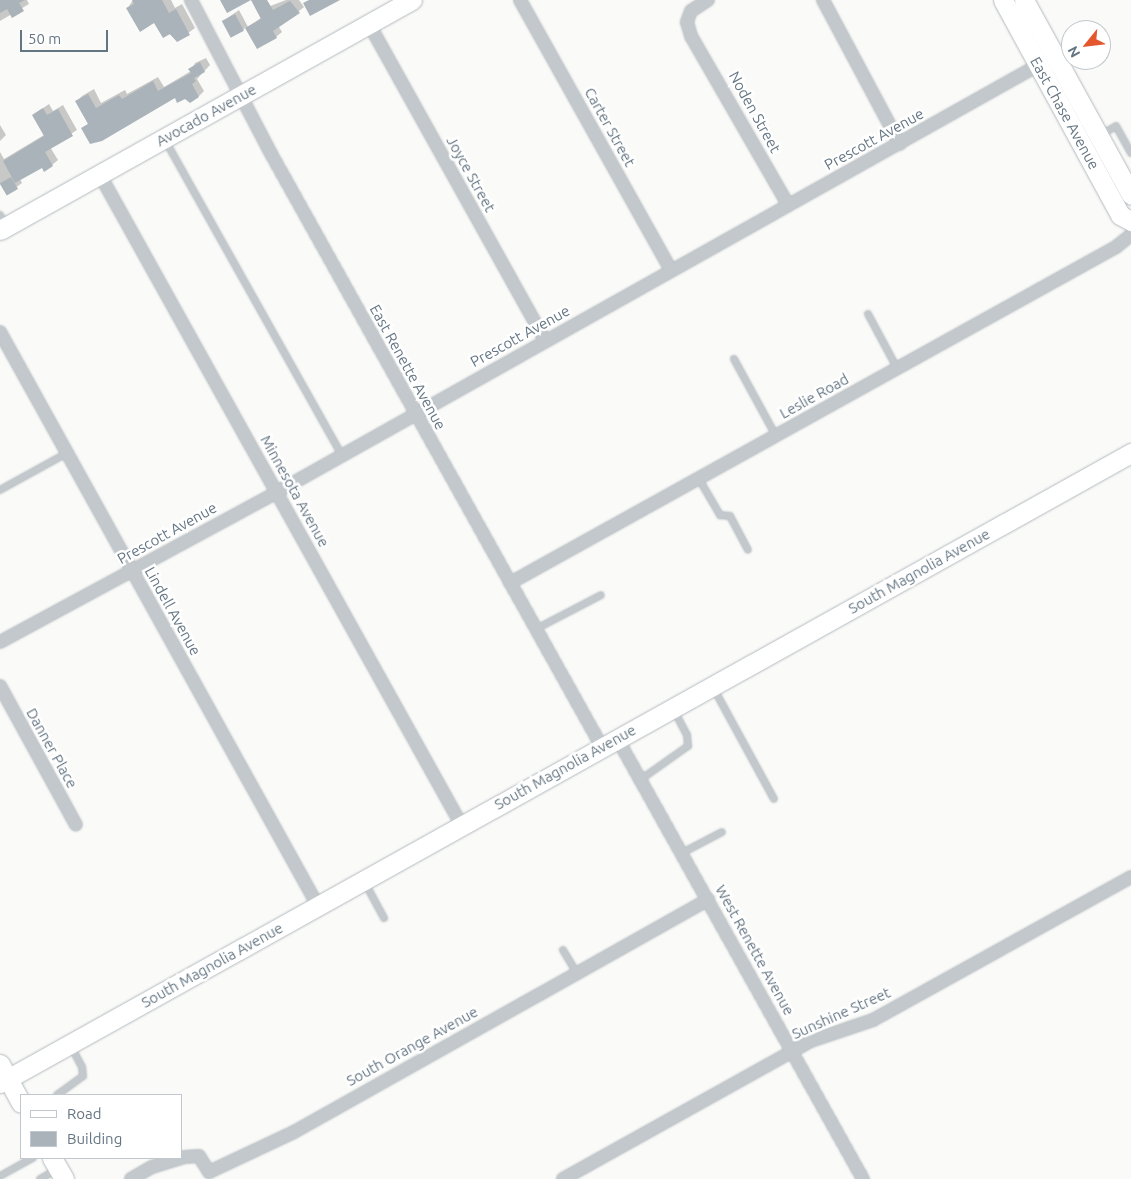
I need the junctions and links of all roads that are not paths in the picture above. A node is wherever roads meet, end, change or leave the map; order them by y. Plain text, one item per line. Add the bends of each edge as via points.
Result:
1 (191, 0) edge
2 (412, 0) edge
3 (520, 0) edge
4 (708, 0) edge
5 (823, 0) edge
6 (1003, 0) edge
7 (1024, 0) edge
8 (369, 24) junction
9 (1055, 57) edge
10 (240, 96) junction
11 (1099, 136) junction
12 (164, 138) junction
13 (900, 144) junction
14 (1131, 153) edge
15 (100, 175) junction
16 (1131, 195) edge
17 (788, 205) junction
18 (1131, 221) edge
19 (2, 224) edge
20 (1131, 235) edge
21 (671, 270) junction
22 (868, 314) dead end
23 (0, 332) edge
24 (545, 340) junction
25 (734, 359) dead end
26 (897, 368) junction
27 (415, 414) junction
28 (776, 436) junction
29 (67, 453) junction
30 (1131, 453) edge
31 (342, 455) junction
32 (699, 479) junction
33 (0, 490) edge
34 (277, 492) junction
35 (748, 550) dead end
36 (132, 571) junction
37 (510, 583) junction
38 (601, 595) dead end
39 (536, 629) junction
40 (0, 642) edge
41 (0, 686) edge
42 (712, 686) junction
43 (672, 708) junction
44 (610, 742) junction
45 (640, 780) junction
46 (774, 798) dead end
47 (461, 824) junction
48 (76, 825) dead end
49 (722, 832) dead end
50 (682, 854) junction
51 (1131, 877) edge
52 (363, 880) junction
53 (708, 900) junction
54 (318, 906) junction
55 (384, 918) dead end
56 (563, 950) dead end
57 (576, 972) junction
58 (70, 1044) junction
59 (793, 1052) junction
60 (3, 1075) edge
61 (58, 1094) edge
62 (20, 1101) edge
63 (182, 1158) edge
64 (31, 1159) edge
65 (178, 1159) edge
66 (58, 1168) edge
67 (0, 1176) edge
68 (40, 1179) edge
69 (132, 1179) edge
70 (563, 1179) edge
71 (863, 1179) edge

1 - 10 street, East Renette Avenue
2 - 8 main road, Avocado Avenue
3 - 21 street, Carter Street
4 - 17 street, Noden Street via 691,11 687,22 692,36
5 - 13 street
6 - 9 main road, East Chase Avenue
7 - 9 main road, East Chase Avenue
8 - 10 main road, Avocado Avenue
8 - 24 street, Joyce Street
9 - 11 main road, East Chase Avenue
9 - 13 street, Prescott Avenue
9 - 18 main road, East Chase Avenue via 1120,215
10 - 12 main road, Avocado Avenue
10 - 27 street, East Renette Avenue
11 - 14 lane via 1116,126
11 - 16 main road, East Chase Avenue
12 - 15 main road, Avocado Avenue
12 - 31 lane
13 - 17 street, Prescott Avenue
15 - 19 main road, Avocado Avenue
15 - 34 street, Minnesota Avenue
17 - 21 street, Prescott Avenue
20 - 26 street, Leslie Road via 1116,247
21 - 24 street, Prescott Avenue
22 - 26 lane
23 - 29 street, Lindell Avenue
24 - 27 street, Prescott Avenue
25 - 28 lane
26 - 28 street, Leslie Road
27 - 31 street, Prescott Avenue
27 - 37 street, East Renette Avenue
28 - 32 street, Leslie Road
29 - 33 lane
29 - 36 street, Lindell Avenue
30 - 42 main road, South Magnolia Avenue
31 - 34 street, Prescott Avenue
32 - 35 lane via 720,515 730,516
32 - 37 street, Leslie Road
34 - 36 street, Prescott Avenue
34 - 47 street, Minnesota Avenue
36 - 40 street, Prescott Avenue
36 - 54 street, Lindell Avenue
37 - 39 street, East Renette Avenue
38 - 39 lane
39 - 44 street, East Renette Avenue
41 - 48 street, Danner Place
42 - 43 main road, South Magnolia Avenue
42 - 46 lane
43 - 44 main road, South Magnolia Avenue
43 - 45 lane via 687,735 688,746
44 - 45 street, West Renette Avenue
44 - 47 main road, South Magnolia Avenue
45 - 50 street, West Renette Avenue
47 - 52 main road, South Magnolia Avenue
49 - 50 lane
50 - 53 street, West Renette Avenue
51 - 59 street, Sunshine Street via 873,1020 811,1042
52 - 54 main road, South Magnolia Avenue
52 - 55 lane
53 - 57 street, South Orange Avenue
53 - 59 street, West Renette Avenue
54 - 58 main road, South Magnolia Avenue
56 - 57 lane
57 - 63 street, South Orange Avenue via 294,1132 209,1172 199,1156
58 - 60 main road, South Magnolia Avenue
58 - 61 lane via 83,1076
59 - 70 street, Sunshine Street
59 - 71 street, West Renette Avenue
60 - 62 main road
64 - 67 lane
65 - 69 street, South Orange Avenue via 152,1167
66 - 68 lane

